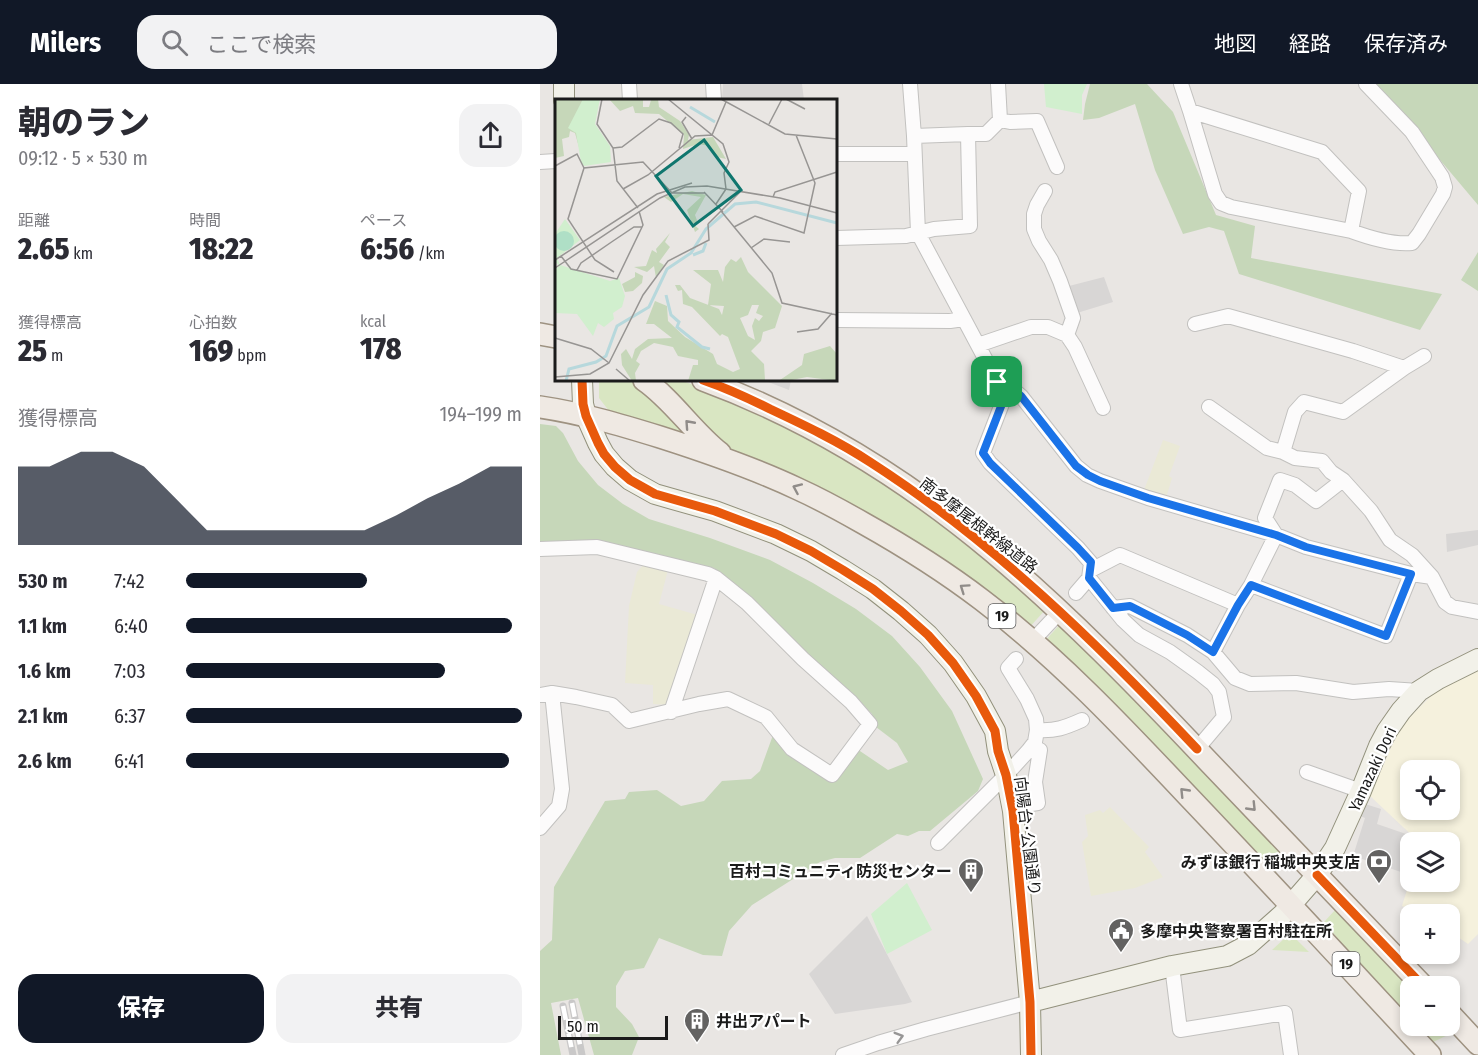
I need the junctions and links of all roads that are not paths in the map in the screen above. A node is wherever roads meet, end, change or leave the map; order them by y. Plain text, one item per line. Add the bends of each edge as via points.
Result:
1 (629, 84) edge
2 (713, 84) edge
3 (910, 84) edge
4 (998, 84) edge
5 (1181, 84) edge
6 (1366, 84) edge
7 (630, 99) edge
8 (714, 99) edge
9 (1190, 111) junction
10 (1000, 120) junction
11 (968, 134) junction
12 (914, 136) junction
13 (837, 154) edge
14 (914, 154) junction
15 (555, 161) edge
16 (540, 162) edge
17 (1057, 167) dead end
18 (1045, 191) dead end
19 (1351, 231) junction
20 (918, 233) junction
21 (837, 238) edge
22 (964, 319) junction
23 (837, 320) edge
24 (1195, 324) dead end
25 (1067, 335) junction
26 (978, 345) junction
27 (1424, 356) dead end
28 (1404, 368) junction
29 (571, 381) edge
30 (582, 381) edge
31 (645, 381) edge
32 (706, 381) edge
33 (997, 382) junction
34 (1209, 407) dead end
35 (1103, 408) dead end
36 (562, 411) edge
37 (1283, 452) junction
38 (733, 462) junction
39 (1343, 480) junction
40 (1276, 535) junction
41 (540, 549) edge
42 (1090, 574) junction
43 (1411, 574) junction
44 (1432, 577) junction
45 (716, 578) junction
46 (1251, 585) junction
47 (1076, 593) dead end
48 (1238, 605) junction
49 (1113, 608) junction
50 (1478, 612) edge
51 (1054, 618) dead end
52 (1038, 635) dead end
53 (1213, 652) junction
54 (1016, 659) dead end
55 (1478, 659) edge
56 (1419, 691) junction
57 (546, 694) edge
58 (671, 711) junction
59 (1082, 720) dead end
60 (1037, 730) junction
61 (1031, 747) junction
62 (1197, 749) junction
63 (1307, 772) dead end
64 (1006, 774) junction
65 (1361, 791) junction
66 (1012, 807) junction
67 (540, 828) edge
68 (938, 843) dead end
69 (1317, 875) junction
70 (1292, 905) junction
71 (1172, 966) junction
72 (1413, 976) edge
73 (1030, 1002) junction
74 (1460, 1025) edge
75 (1478, 1044) edge
76 (843, 1055) edge
77 (1031, 1055) edge
78 (1291, 1055) edge
79 (1430, 1055) edge

1 - 7 street
2 - 8 street
3 - 12 street
4 - 10 street
5 - 9 street
6 - 19 street via 1412,132 1442,177 1444,187 1412,243 1401,244
9 - 19 street via 1221,203
9 - 19 street via 1322,152 1359,191
10 - 11 street via 986,134
10 - 17 street via 1037,121
11 - 12 street
11 - 20 street via 970,226
12 - 14 street
13 - 14 street
14 - 20 street
15 - 16 street
18 - 25 street via 1034,214 1034,229 1056,270 1072,318
20 - 21 street
20 - 22 street
22 - 23 street
22 - 26 street
24 - 28 street via 1228,316
25 - 26 street via 1048,327 1031,327
25 - 35 street
26 - 33 street
27 - 28 street
28 - 37 street via 1343,412 1304,402 1295,412
29 - 36 street via 572,404
30 - 36 street via 583,404
38 -> 31 main road via 702,438
32 - 62 main road, 南多摩尾根幹線道路 / 19 via 803,424 929,502 1045,597
33 - 40 street via 1021,396 1076,466 1088,475 1148,498
33 - 42 street via 1005,396 983,453 1091,562
34 - 37 street via 1267,448
36 - 38 main road, 19 via 621,425
36 - 64 street, 向陽台･公園通り via 594,447 642,488 776,534 843,570 901,611 928,635 976,696 995,731
37 - 39 street via 1295,458 1322,461
70 -> 38 main road, 19 via 1087,692 982,600 834,507
39 - 40 street via 1316,501 1295,485 1280,480 1265,518
39 - 44 street via 1390,540 1412,555
40 - 43 street via 1306,547
40 - 46 street
41 - 45 street via 597,547
42 - 47 street
42 - 48 street via 1120,555
42 - 49 street
43 - 44 street
43 - 46 street via 1386,636
44 - 50 street via 1445,602
45 - 58 street
45 - 58 street via 747,603 870,724 832,775 792,749 766,717 728,699
46 - 48 street
48 - 53 street
49 - 53 street via 1130,606
49 - 62 street via 1139,635 1170,652 1219,692 1224,717
51 - 52 street
53 - 56 street via 1235,678 1250,684 1296,683 1353,692
54 - 60 street via 1008,668 1027,699
55 - 56 street, Yamazaki Dori
56 - 65 street, Yamazaki Dori via 1387,731
57 - 58 street via 612,705 629,721
57 - 67 street via 562,789 559,806
59 - 60 street via 1052,731
60 - 61 street
61 - 64 street
61 - 66 street via 1040,750 1035,782 1038,803
62 -> 69 main road, 南多摩尾根幹線道路 / 19
63 - 65 street
64 - 66 street, 向陽台･公園通り
64 - 68 street
65 - 69 street, Yamazaki Dori via 1335,848
66 - 73 street, 向陽台･公園通り
69 - 70 street, Yamazaki Dori
69 - 72 main road, 南多摩尾根幹線道路 / 19
70 - 71 street, Yamazaki Dori via 1242,949 1227,956
70 - 79 main road, 19
71 - 73 street, Yamazaki Dori
71 - 78 street via 1180,1030 1285,1013
76 -> 73 street
73 - 77 street, 向陽台･公園通り
74 - 75 main road

